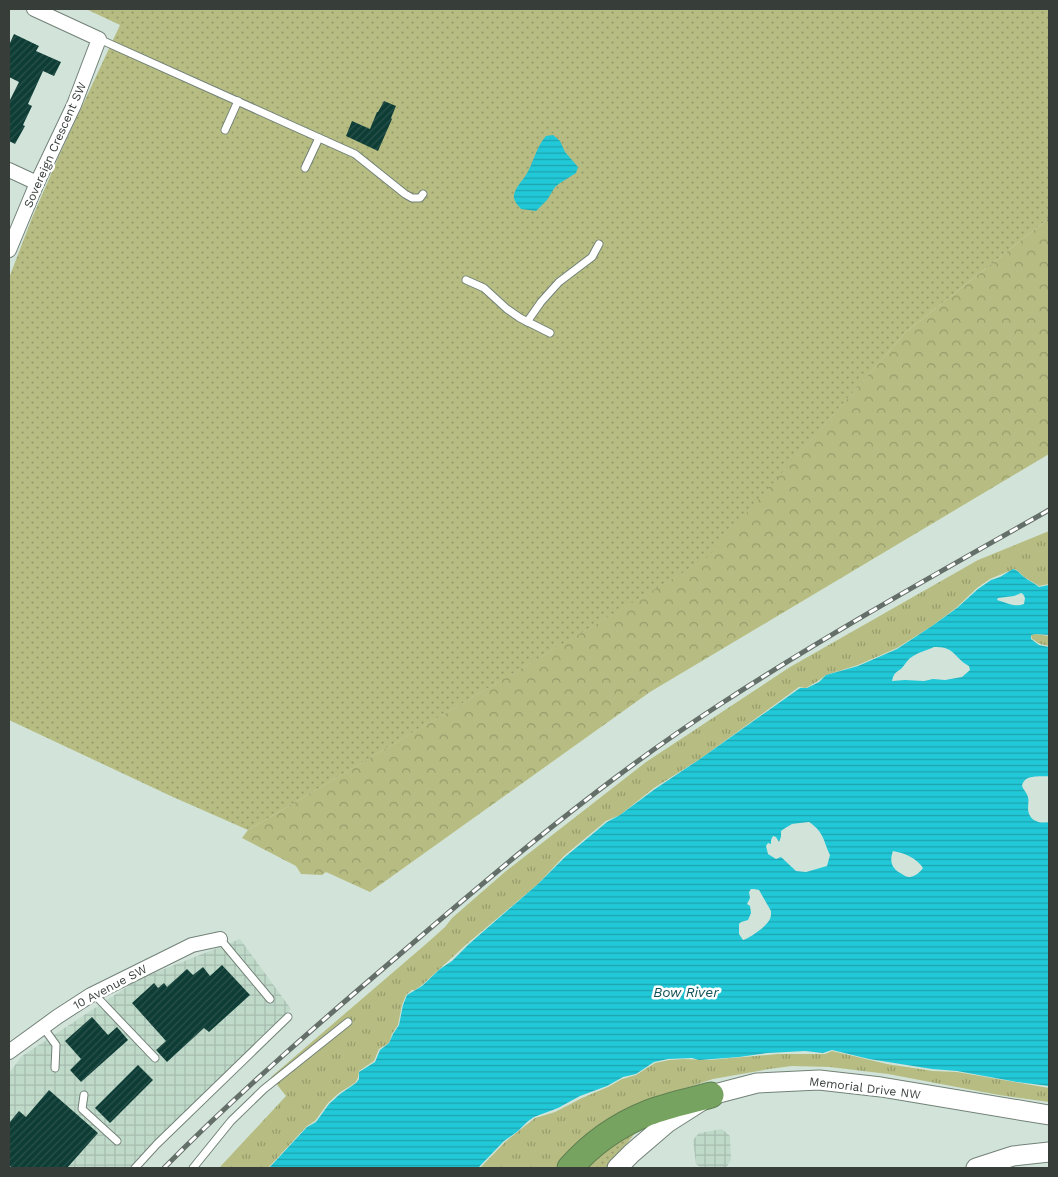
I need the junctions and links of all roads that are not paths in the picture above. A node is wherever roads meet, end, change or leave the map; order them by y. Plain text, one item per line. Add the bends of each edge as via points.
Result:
1 (34, 9) edge
2 (99, 39) junction
3 (238, 101) junction
4 (225, 130) dead end
5 (319, 138) junction
6 (305, 168) dead end
7 (9, 170) edge
8 (37, 183) junction
9 (423, 194) dead end
10 (599, 244) dead end
11 (9, 250) edge
12 (466, 280) dead end
13 (527, 322) junction
14 (550, 333) dead end
15 (220, 939) joint
16 (94, 994) junction
17 (270, 999) dead end
18 (288, 1017) dead end
19 (348, 1022) dead end
20 (42, 1027) junction
21 (9, 1052) edge
22 (156, 1058) dead end
23 (55, 1068) dead end
24 (84, 1095) dead end
25 (711, 1095) junction
26 (1049, 1115) edge
27 (116, 1140) dead end
28 (1049, 1152) edge
29 (135, 1168) edge
30 (193, 1168) edge
31 (570, 1168) edge
32 (617, 1168) edge
33 (976, 1168) edge

1 - 2 street
2 - 3 lane
2 - 8 street, Sovereign Crescent SW via 74,105
3 - 4 lane
3 - 5 lane
5 - 6 lane
5 - 9 lane via 355,154 412,198 420,198
7 - 8 street
8 - 11 street, Sovereign Crescent SW
10 - 13 lane via 592,257 559,282 540,302
12 - 13 lane via 484,288
13 - 14 lane
15 - 16 street, 10 Avenue SW via 192,945
15 - 17 lane
16 - 20 street, 10 Avenue SW
16 - 22 lane
18 - 29 lane
19 - 30 lane via 264,1089 231,1121
20 - 21 street, 10 Avenue SW
20 - 23 lane via 56,1045
24 - 27 lane via 82,1109
25 - 26 main road, Memorial Drive NW via 757,1083 819,1080
25 - 31 highway via 649,1113 624,1124 578,1158
25 - 32 main road, Memorial Drive NW via 666,1123
28 - 33 main road via 1013,1156

